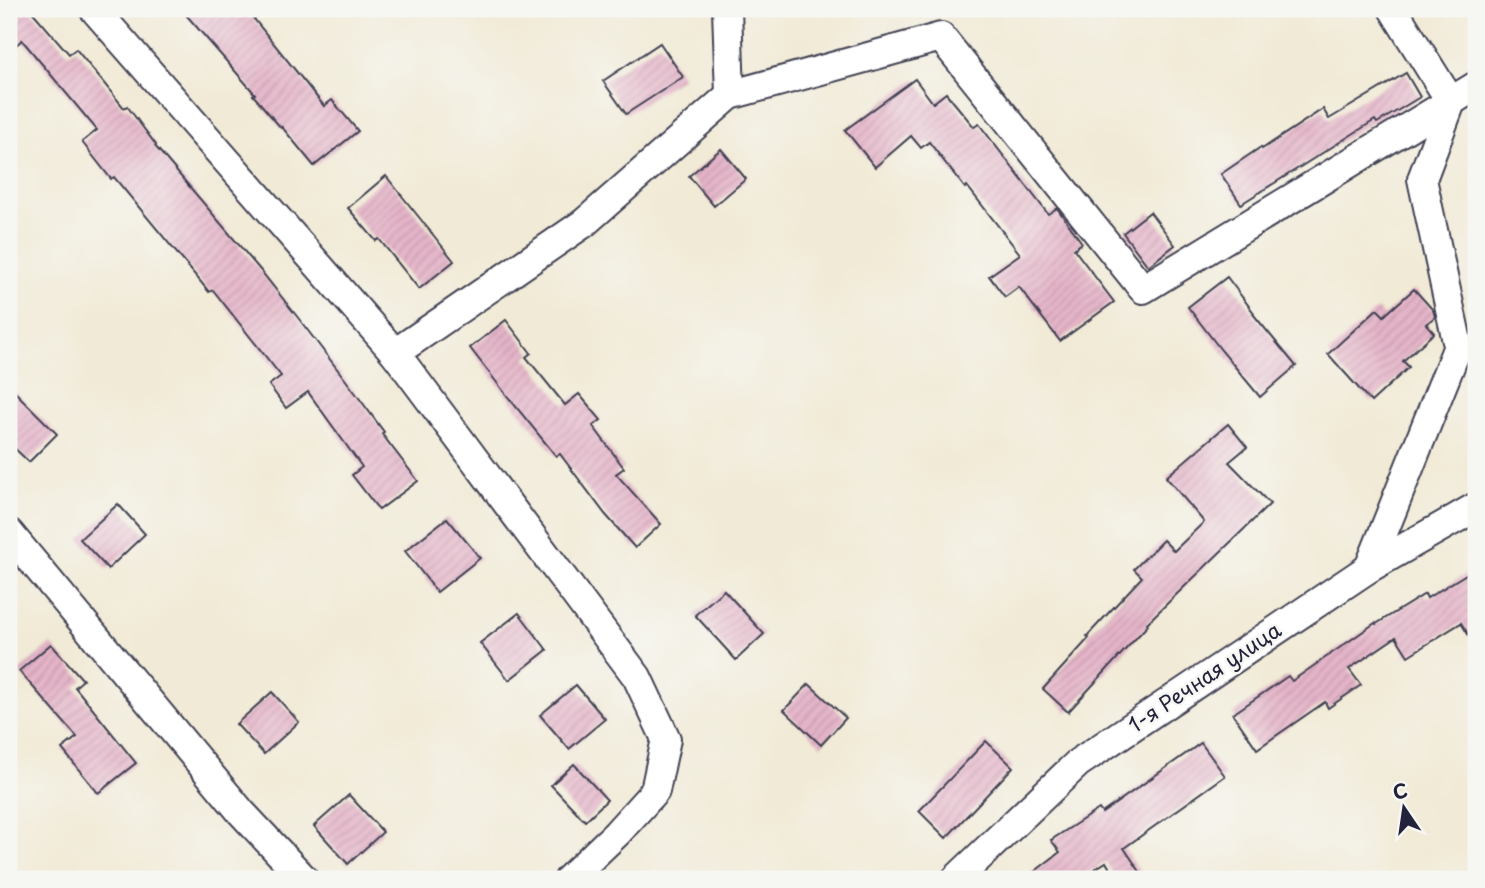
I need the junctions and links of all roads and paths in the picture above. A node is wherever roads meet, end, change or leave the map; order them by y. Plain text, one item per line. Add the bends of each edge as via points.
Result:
1 (94, 9) edge
2 (727, 9) edge
3 (1393, 9) edge
4 (1476, 86) edge
5 (730, 95) junction
6 (1451, 102) junction
7 (395, 353) junction
8 (1476, 507) edge
9 (9, 533) edge
10 (1369, 568) junction
11 (967, 875) edge
12 (303, 879) edge
13 (569, 879) edge

1 - 7 street
2 - 5 street
3 - 6 street
4 - 6 street
5 - 6 street via 941,37 1143,289
5 - 7 street via 584,223
6 - 10 street via 1422,179 1458,346
7 - 13 street via 637,677 666,739 655,791
8 - 10 street, 1-я Речная улица
9 - 12 street via 241,812
10 - 11 street, 1-я Речная улица via 1078,762

